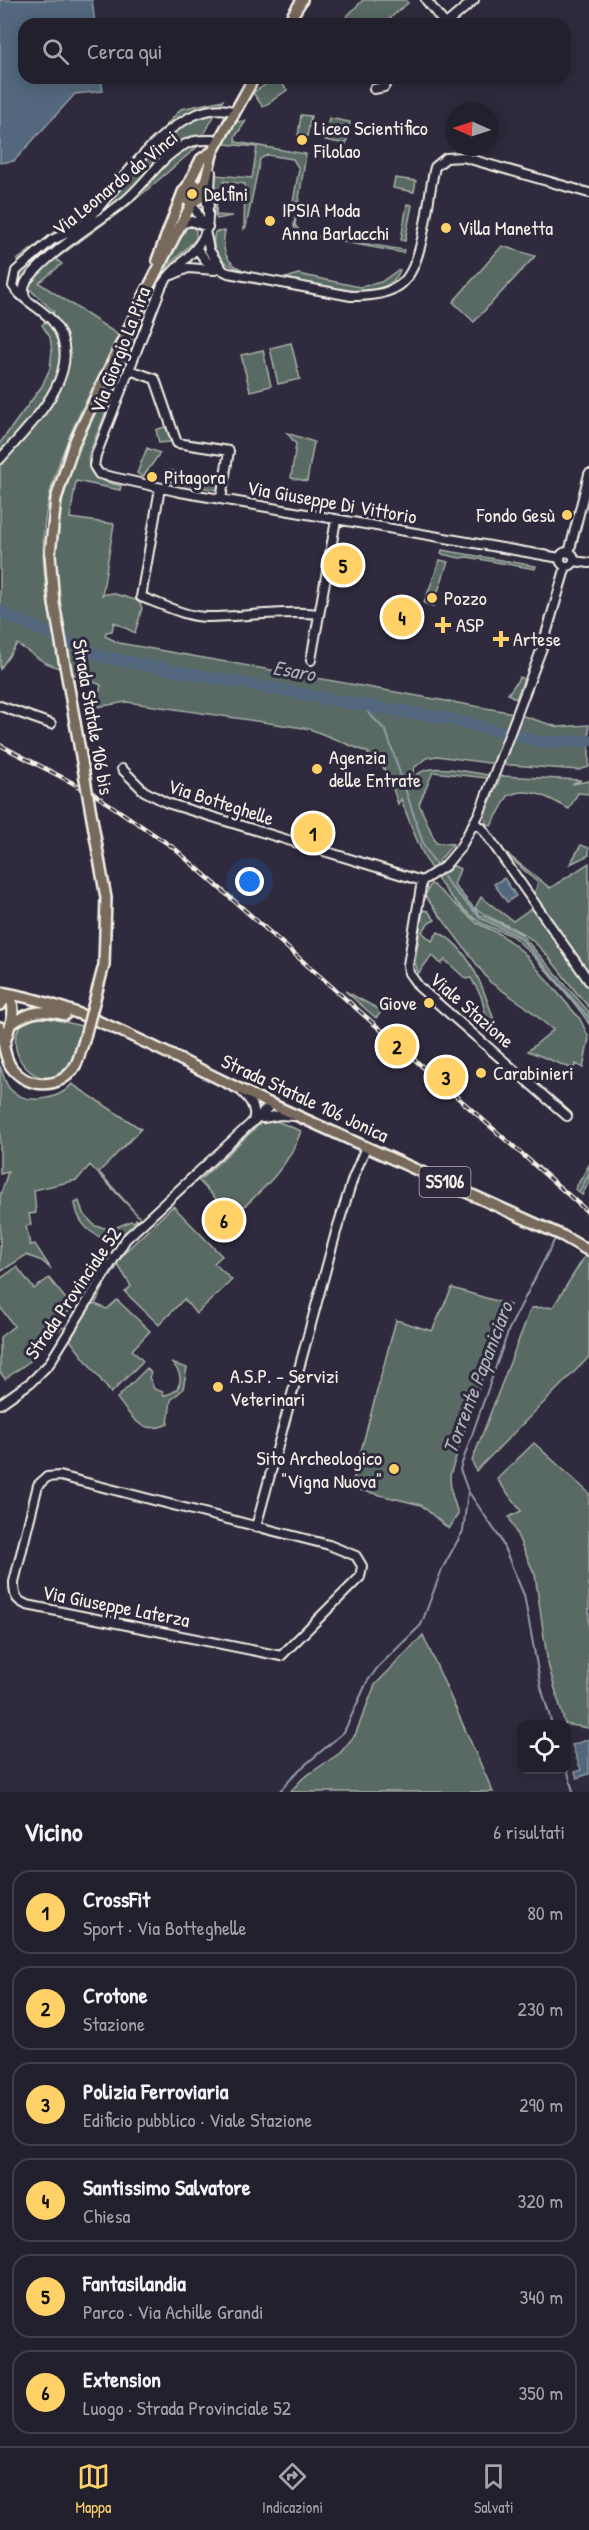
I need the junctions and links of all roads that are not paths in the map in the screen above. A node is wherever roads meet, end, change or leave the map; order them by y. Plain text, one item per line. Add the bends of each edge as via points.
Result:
1 (302, 0) edge
2 (426, 0) edge
3 (474, 0) edge
4 (291, 18) edge
5 (441, 18) edge
6 (453, 18) edge
7 (250, 84) edge
8 (386, 84) edge
9 (374, 89) dead end
10 (233, 111) junction
11 (218, 140) junction
12 (213, 151) junction
13 (212, 163) junction
14 (185, 188) junction
15 (201, 190) junction
16 (589, 193) edge
17 (192, 202) junction
18 (208, 209) junction
19 (181, 224) junction
20 (206, 229) junction
21 (197, 249) junction
22 (228, 273) junction
23 (168, 277) junction
24 (144, 296) junction
25 (25, 297) junction
26 (130, 370) junction
27 (0, 459) edge
28 (99, 474) joint
29 (589, 474) edge
30 (160, 488) junction
31 (221, 499) junction
32 (336, 520) junction
33 (569, 553) junction
34 (560, 558) junction
35 (574, 561) junction
36 (589, 563) edge
37 (566, 566) junction
38 (319, 614) junction
39 (311, 660) dead end
40 (0, 706) edge
41 (51, 724) dead end
42 (122, 770) dead end
43 (475, 823) junction
44 (422, 881) junction
45 (589, 981) edge
46 (0, 992) edge
47 (10, 994) junction
48 (0, 1005) edge
49 (14, 1022) junction
50 (0, 1027) edge
51 (112, 1028) junction
52 (4, 1052) junction
53 (234, 1086) junction
54 (270, 1103) junction
55 (567, 1116) dead end
56 (298, 1117) junction
57 (251, 1125) junction
58 (366, 1147) junction
59 (589, 1251) edge
60 (0, 1404) edge
61 (256, 1527) junction

1 - 4 main road
2 - 5 street
3 - 6 street
7 - 10 main road
8 - 9 street
10 - 11 main road
10 - 25 street, Via Leonardo da Vinci via 202,111 174,125 89,219 52,240 16,271 14,286
11 - 12 main road
11 - 25 street, Via Leonardo da Vinci via 186,143 176,151 121,204 47,260 25,282
12 - 13 main road
12 - 14 main road via 201,159
13 - 15 main road
13 - 18 street
14 - 15 main road via 194,184
14 - 17 main road via 186,200
14 - 24 main road
15 - 17 main road via 199,200
15 - 18 street
16 - 22 street via 463,157 446,158 435,167 416,258 400,285 385,292 351,296
17 - 19 main road
17 - 20 street
18 - 20 street
19 - 20 street via 191,221
19 - 24 main road
20 - 21 street, Via Giorgio La Pira
20 - 22 street via 214,258
21 - 22 street via 207,262
21 - 23 street, Via Giorgio La Pira
22 - 23 street via 193,267
23 - 26 street, Via Giorgio La Pira
24 - 52 main road, Strada Statale 106 bis, bridge via 67,461 52,520 54,603 106,898 104,965 75,1066 67,1076 56,1083 25,1080 12,1068
25 - 27 street, Via Leonardo da Vinci via 60,332 66,362 52,393
26 - 28 street, Via Giorgio La Pira via 94,460
26 - 31 street via 155,379 177,443 229,451
28 - 30 street, Via Giuseppe Di Vittorio
29 - 33 street
30 - 31 street, Via Giuseppe Di Vittorio
30 - 38 street via 141,597 207,617
31 - 32 street, Via Giuseppe Di Vittorio
32 - 34 street, Via Giuseppe Di Vittorio
32 - 38 street
33 - 34 street
33 - 35 street
34 - 37 street
35 - 36 street
35 - 37 street
37 - 43 street via 525,695
38 - 39 street
40 - 41 street
42 - 44 street, Via Botteghelle via 144,791 167,803
43 - 44 street via 445,866
43 - 45 street
44 - 55 street, Viale Stazione via 408,965 412,979
46 - 47 main road, Strada Statale 106 Jonica / SS106
47 - 48 main road
47 - 49 main road
47 - 51 main road, Strada Statale 106 Jonica / SS106 via 66,1009
49 - 51 main road via 40,1010
49 - 52 main road
50 - 52 main road
51 - 53 main road, Strada Statale 106 Jonica / SS106
53 - 54 main road, Strada Statale 106 Jonica / SS106
53 - 57 street via 253,1106
54 - 56 main road, Strada Statale 106 Jonica / SS106
54 - 57 street via 263,1106
56 - 57 street via 270,1116
56 - 58 main road, Strada Statale 106 Jonica / SS106
57 - 60 street, Strada Provinciale 52 via 126,1239 49,1364
58 - 59 main road, Strada Statale 106 Jonica / SS106
58 - 61 street via 336,1232
61 - 61 street, Via Giuseppe Laterza via 60,1476 47,1477 38,1485 14,1595 27,1605 281,1656 352,1587 362,1566 356,1556 329,1545

